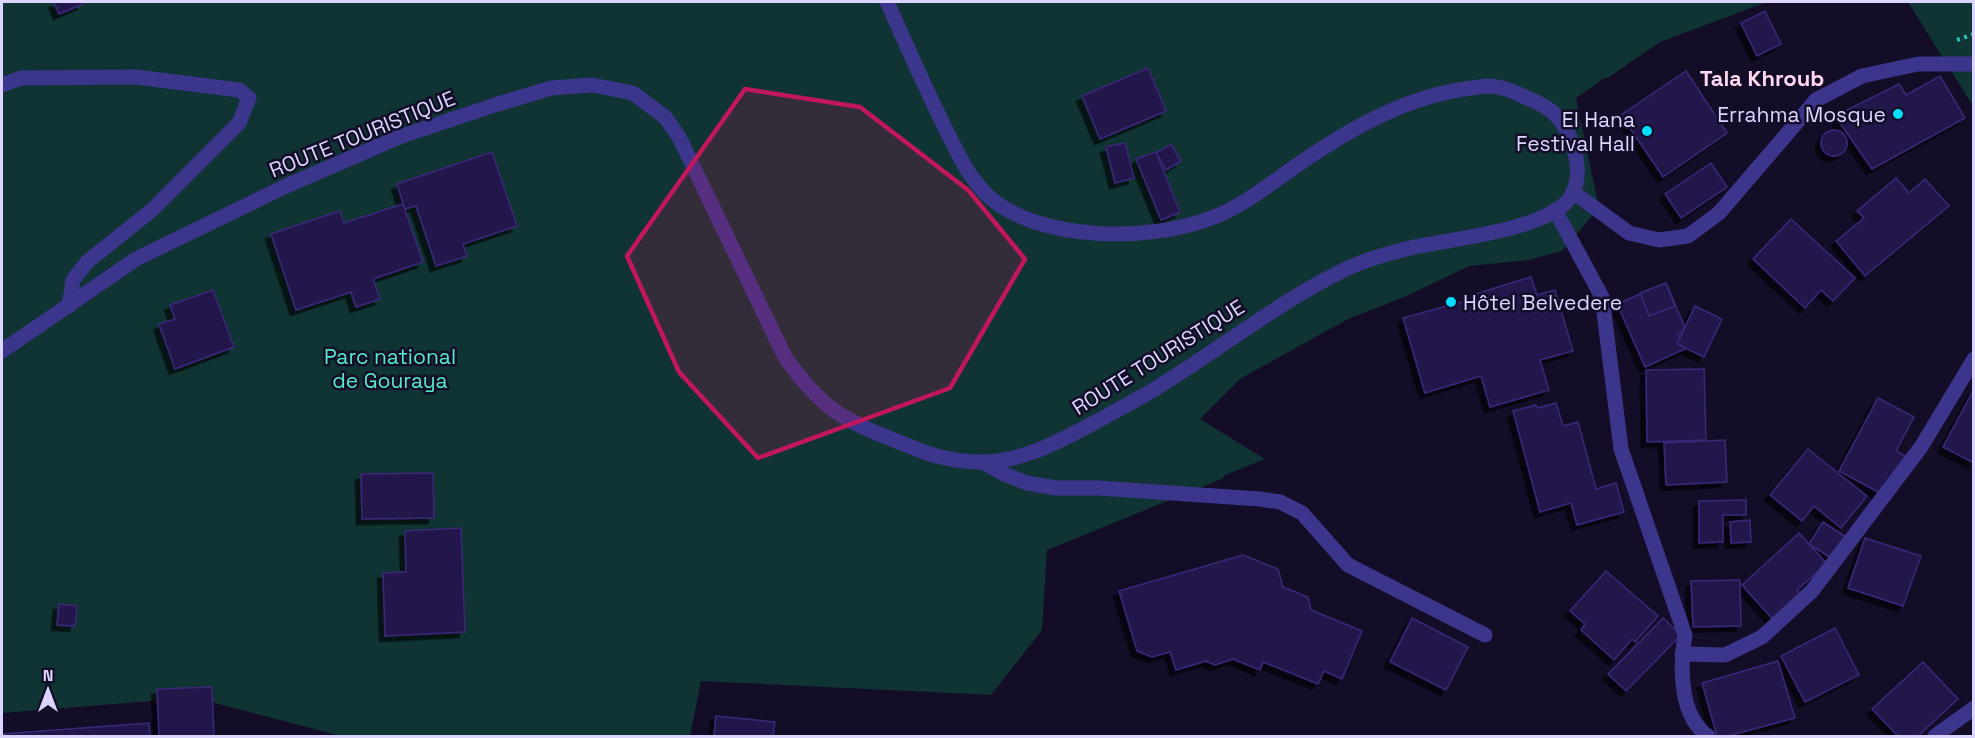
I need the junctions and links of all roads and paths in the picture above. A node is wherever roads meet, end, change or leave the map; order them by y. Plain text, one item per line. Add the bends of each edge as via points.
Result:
1 (887, 2) edge
2 (1974, 64) edge
3 (2, 85) edge
4 (1573, 192) junction
5 (1555, 210) junction
6 (69, 306) junction
7 (2, 351) edge
8 (1974, 359) edge
9 (982, 462) junction
10 (1485, 635) dead end
11 (1682, 654) junction
12 (1974, 708) edge
13 (1708, 736) edge
14 (1935, 736) edge

1 - 4 street via 968,172 989,197 1014,213 1054,228 1145,232 1213,218 1347,133 1407,103 1453,90 1492,86 1543,105 1561,118 1577,159 1577,185
2 - 4 street via 1918,64 1862,76 1816,100 1719,213 1688,236 1659,240 1629,233
3 - 6 street via 21,78 136,77 239,90 249,98 239,123 152,210 87,262 73,280
4 - 5 street, ROUTE TOURISTIQUE
5 - 9 street, ROUTE TOURISTIQUE via 1542,219 1362,261 1309,287 1160,386 1054,445
5 - 11 street via 1602,297 1621,449 1685,635
6 - 7 street, ROUTE TOURISTIQUE
6 - 9 street, ROUTE TOURISTIQUE via 136,259 284,187 399,137 551,88 592,85 633,93 665,117 679,137 785,357 820,402 862,428 941,459
8 - 11 street via 1921,447 1812,591 1762,637 1725,655
9 - 10 street via 1027,483 1056,488 1280,502 1302,513 1348,565
11 - 13 street via 1684,700
12 - 14 street

